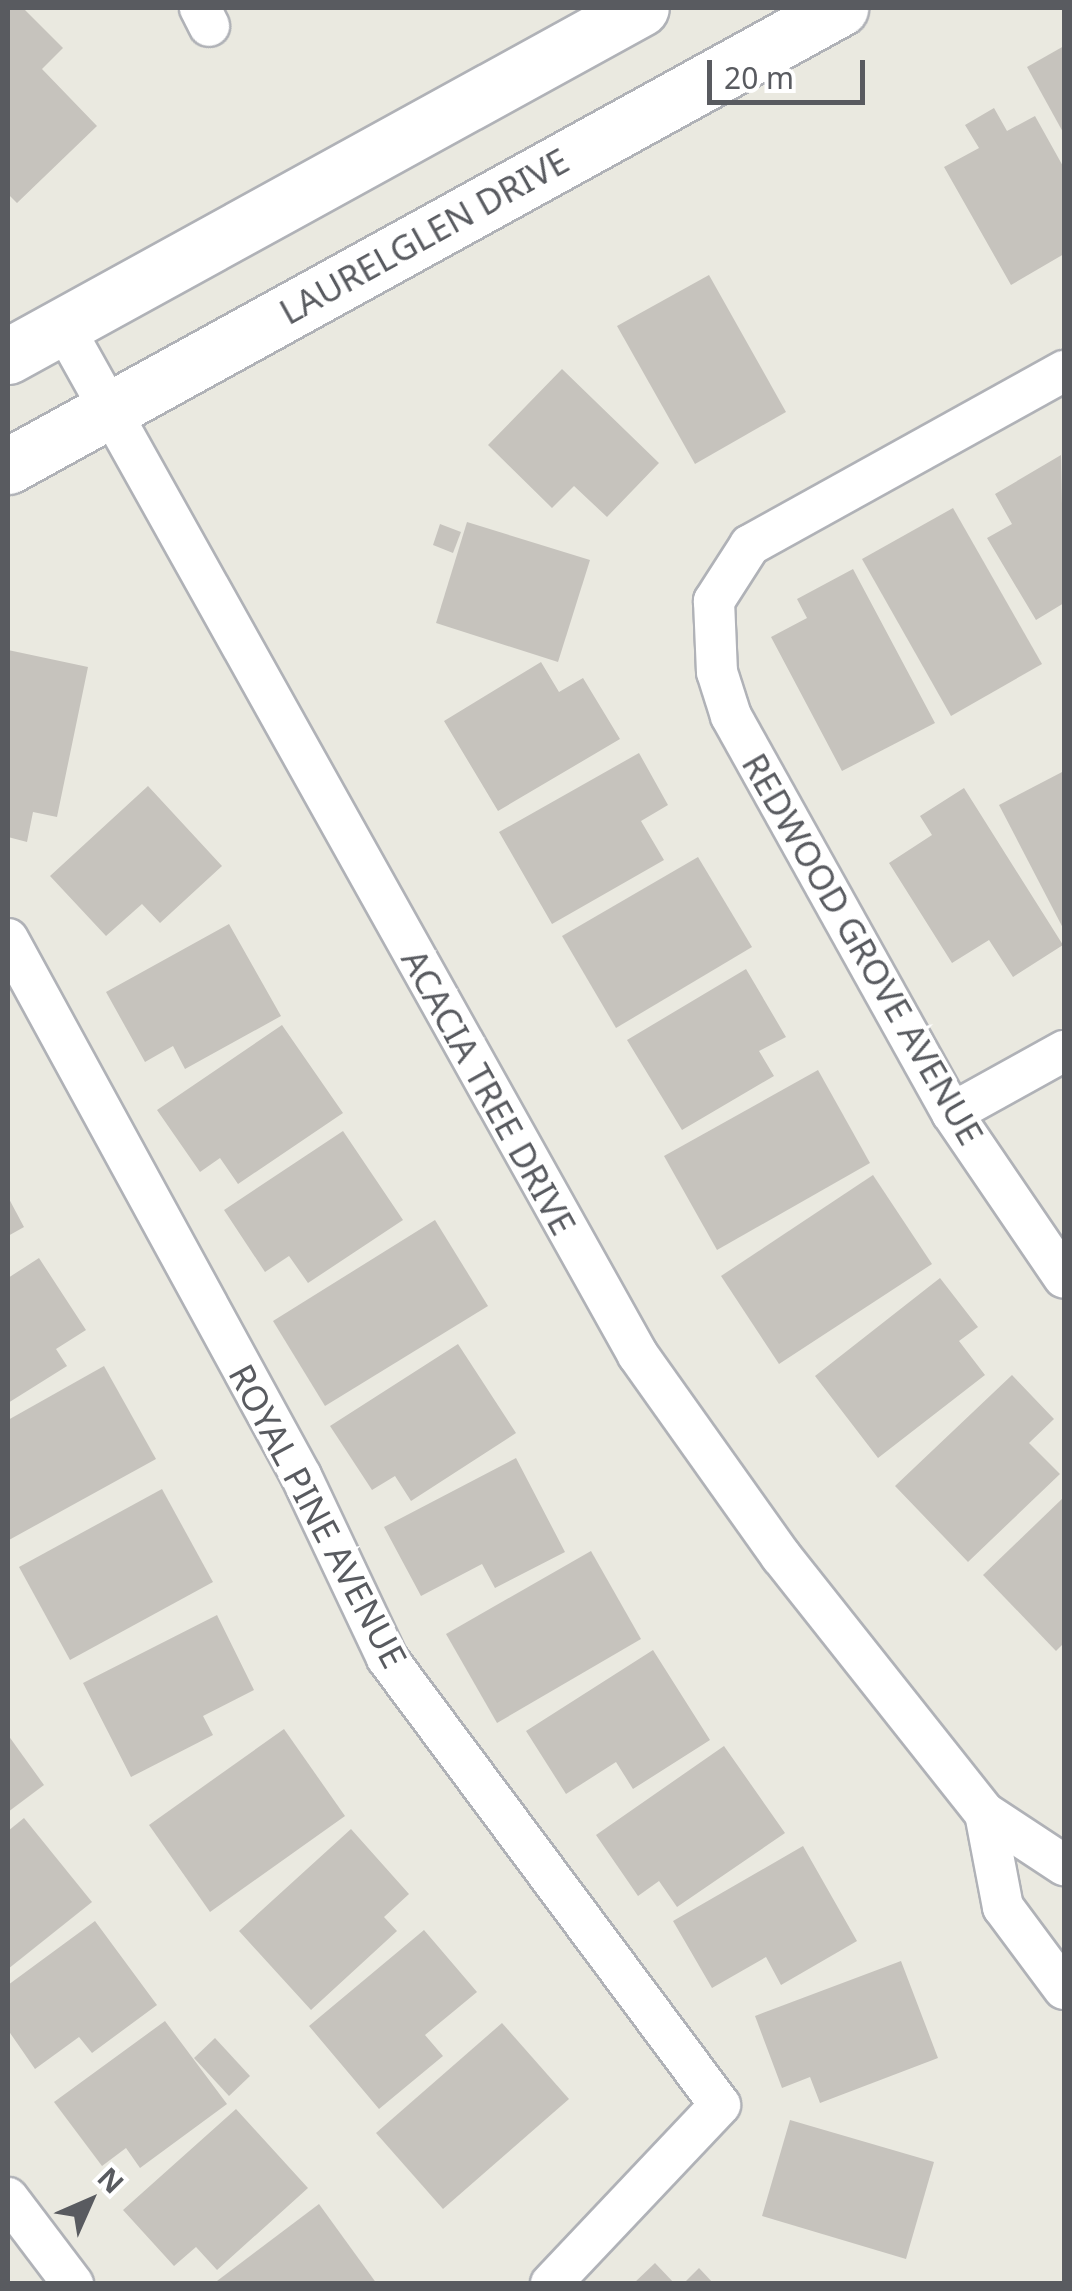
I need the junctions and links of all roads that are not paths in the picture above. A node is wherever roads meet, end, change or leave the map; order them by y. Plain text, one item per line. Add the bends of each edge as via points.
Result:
1 (640, 8) edge
2 (840, 8) edge
3 (64, 326) junction
4 (8, 356) edge
5 (1064, 371) edge
6 (112, 410) junction
7 (8, 466) edge
8 (8, 939) edge
9 (1064, 1051) edge
10 (952, 1113) junction
11 (1064, 1278) edge
12 (984, 1813) junction
13 (1064, 1865) edge
14 (1064, 1989) edge
15 (8, 2198) edge
16 (73, 2284) edge
17 (550, 2284) edge

1 - 3 street
2 - 6 street, LAURELGLEN DRIVE
3 - 4 street
3 - 6 street, ACACIA TREE DRIVE
5 - 10 street, REDWOOD GROVE AVENUE via 750,545 714,601 717,672 731,716
6 - 7 street, LAURELGLEN DRIVE
6 - 12 street, ACACIA TREE DRIVE via 638,1354 781,1556
8 - 17 street, ROYAL PINE AVENUE via 301,1476 388,1658 720,2105
9 - 10 street
10 - 11 street, REDWOOD GROVE AVENUE
12 - 13 street, ACACIA TREE DRIVE
12 - 14 street, ACACIA TREE DRIVE via 1002,1907
15 - 16 street

